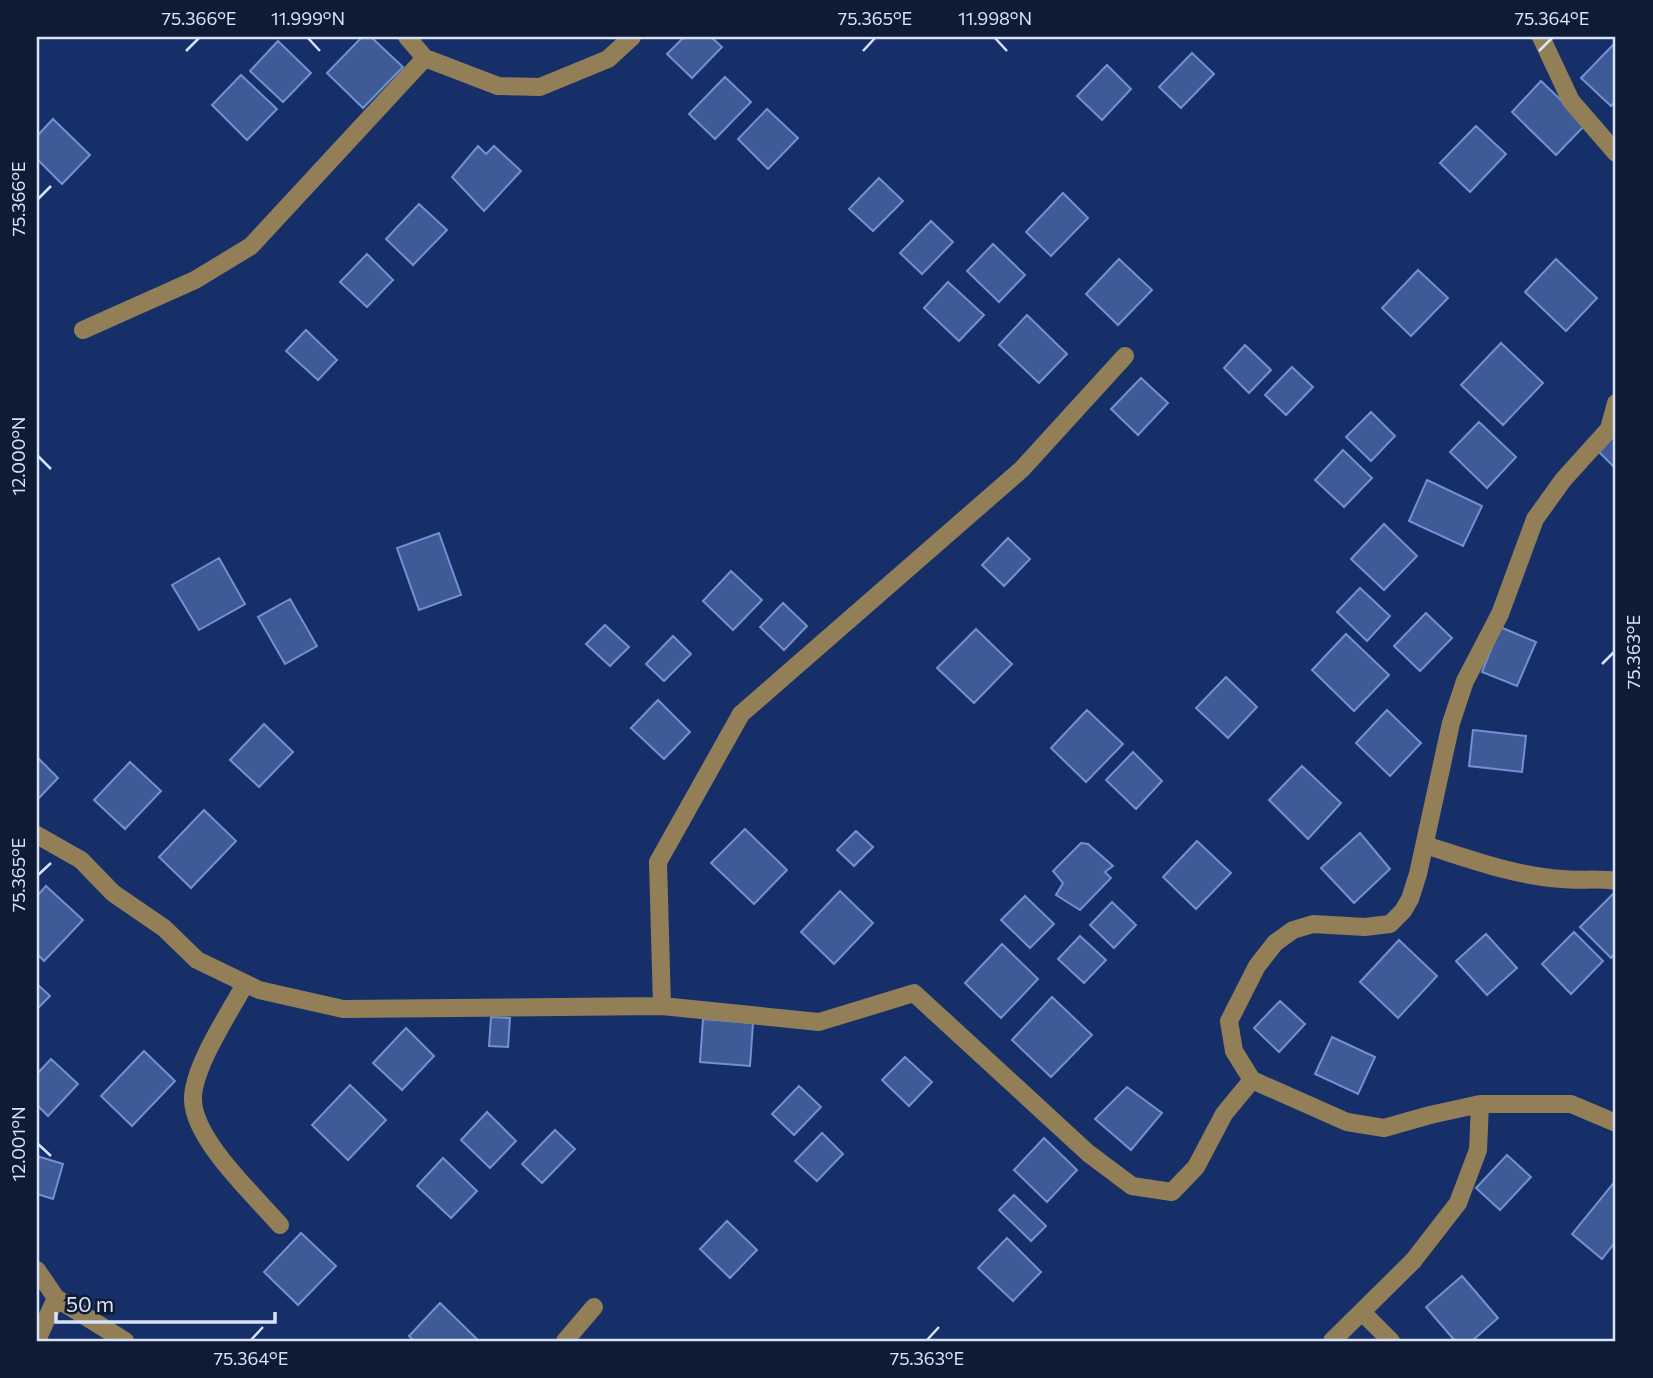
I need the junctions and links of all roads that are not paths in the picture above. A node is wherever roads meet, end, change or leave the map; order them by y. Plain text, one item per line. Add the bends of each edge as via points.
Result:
1 (407, 37) edge
2 (632, 37) edge
3 (1541, 37) edge
4 (425, 58) junction
5 (1616, 153) edge
6 (83, 330) dead end
7 (1125, 356) dead end
8 (1616, 403) edge
9 (37, 835) edge
10 (1425, 845) junction
11 (1616, 881) edge
12 (245, 984) junction
13 (662, 1006) junction
14 (1252, 1080) junction
15 (1480, 1104) junction
16 (1616, 1123) edge
17 (280, 1225) dead end
18 (37, 1270) edge
19 (57, 1298) junction
20 (594, 1307) dead end
21 (1362, 1312) junction
22 (37, 1340) edge
23 (125, 1341) edge
24 (565, 1341) edge
25 (1332, 1341) edge
26 (1391, 1341) edge

1 - 4 street
2 - 4 street via 608,59 540,87 498,86
3 - 5 street via 1571,101
4 - 6 street via 251,246 195,280
7 - 13 street via 1023,469 741,714 658,862
8 - 10 street via 1609,429 1535,519 1500,614 1465,681 1451,723
9 - 12 street via 81,860 197,960
10 - 11 street via 1504,870 1563,880
10 - 14 street via 1410,899 1390,924 1313,924 1293,930 1275,943 1258,966 1229,1021 1234,1051
12 - 13 street via 343,1009
12 - 17 street via 213,1041 193,1099 199,1127 225,1164
13 - 14 street via 819,1022 914,993 1088,1153 1132,1185 1171,1192 1196,1167 1224,1114
14 - 15 street via 1347,1122 1384,1128
15 - 16 street via 1571,1104
15 - 21 street via 1478,1150 1458,1203 1413,1261
18 - 19 street
19 - 22 street
19 - 23 street
20 - 24 street
21 - 25 street
21 - 26 street

